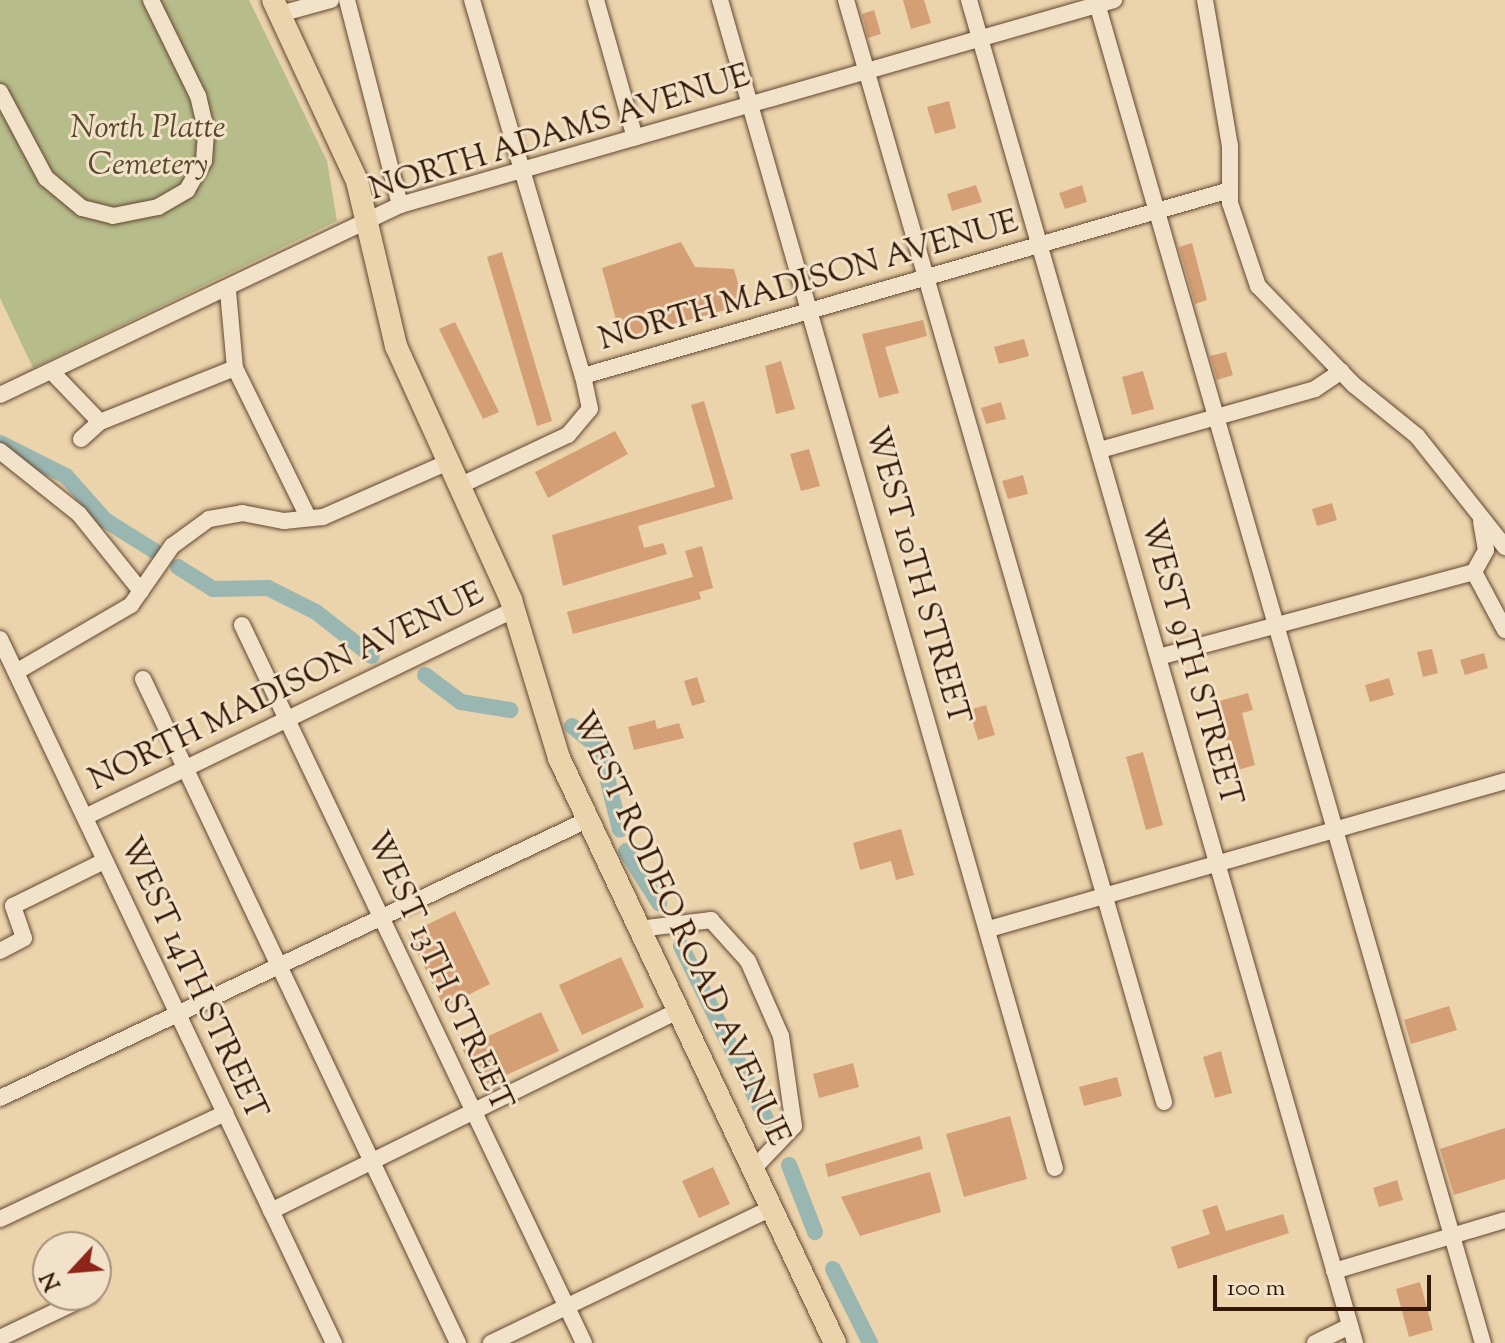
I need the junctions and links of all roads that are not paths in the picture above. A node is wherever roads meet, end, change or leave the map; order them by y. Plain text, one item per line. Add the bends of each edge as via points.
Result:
1 (151, 0) edge
2 (331, 0) edge
3 (347, 0) edge
4 (472, 0) edge
5 (596, 0) edge
6 (720, 0) edge
7 (846, 0) edge
8 (969, 0) edge
9 (1205, 0) edge
10 (1103, 2) edge
11 (277, 7) edge
12 (980, 39) junction
13 (866, 71) junction
14 (0, 92) edge
15 (751, 104) junction
16 (635, 138) junction
17 (522, 171) junction
18 (1230, 190) junction
19 (400, 205) junction
20 (1156, 210) junction
21 (367, 221) junction
22 (1042, 243) junction
23 (926, 277) junction
24 (228, 291) junction
25 (811, 310) junction
26 (235, 368) junction
27 (1342, 371) junction
28 (52, 372) junction
29 (583, 376) junction
30 (0, 395) edge
31 (1215, 418) junction
32 (100, 422) junction
33 (81, 439) dead end
34 (1100, 450) junction
35 (0, 451) edge
36 (448, 462) junction
37 (459, 486) junction
38 (307, 515) junction
39 (1480, 521) junction
40 (1505, 547) edge
41 (1474, 572) junction
42 (141, 591) junction
43 (513, 610) junction
44 (242, 625) dead end
45 (1273, 625) junction
46 (1505, 630) edge
47 (0, 639) edge
48 (1159, 657) junction
49 (16, 672) junction
50 (143, 679) dead end
51 (287, 719) junction
52 (187, 768) junction
53 (1505, 781) edge
54 (85, 817) junction
55 (587, 820) junction
56 (1333, 830) junction
57 (104, 861) junction
58 (1218, 862) junction
59 (1104, 895) junction
60 (381, 918) junction
61 (639, 929) junction
62 (989, 929) junction
63 (0, 951) edge
64 (279, 965) junction
65 (678, 1011) junction
66 (177, 1014) junction
67 (0, 1098) edge
68 (1164, 1102) dead end
69 (225, 1113) junction
70 (474, 1114) junction
71 (372, 1163) junction
72 (1055, 1168) dead end
73 (753, 1169) junction
74 (772, 1208) junction
75 (271, 1211) junction
76 (0, 1219) edge
77 (1505, 1220) edge
78 (1453, 1235) junction
79 (1334, 1271) junction
80 (566, 1307) junction
81 (56, 1311) edge
82 (1350, 1326) junction
83 (0, 1338) edge
84 (334, 1343) edge
85 (458, 1343) edge
86 (491, 1343) edge
87 (584, 1343) edge
88 (835, 1343) edge
89 (1315, 1343) edge
90 (1355, 1343) edge
91 (1483, 1343) edge

1 - 14 street via 198,96 206,130 204,161 187,190 168,201 113,216 82,208 46,178
2 - 11 street
3 - 19 street
4 - 17 street
5 - 16 street
6 - 15 street, WEST 10TH STREET
7 - 13 street
8 - 12 street, WEST 9TH STREET
9 - 18 street via 1230,146
10 - 12 street, NORTH ADAMS AVENUE
10 - 20 street
11 - 21 main road, WEST RODEO ROAD AVENUE via 346,155
12 - 13 street, NORTH ADAMS AVENUE
12 - 22 street, WEST 9TH STREET
13 - 15 street, NORTH ADAMS AVENUE
13 - 23 street
15 - 16 street, NORTH ADAMS AVENUE
15 - 25 street, WEST 10TH STREET
16 - 17 street, NORTH ADAMS AVENUE
17 - 19 street, NORTH ADAMS AVENUE
17 - 29 street
18 - 20 street, NORTH MADISON AVENUE
18 - 27 street via 1258,286
19 - 21 street, NORTH ADAMS AVENUE
20 - 22 street, NORTH MADISON AVENUE
20 - 31 street
21 - 24 street, NORTH ADAMS AVENUE
21 - 36 main road, WEST RODEO ROAD AVENUE via 396,346
22 - 23 street, NORTH MADISON AVENUE
22 - 34 street, WEST 9TH STREET
23 - 25 street, NORTH MADISON AVENUE
23 - 59 street
24 - 26 street
24 - 28 street, NORTH ADAMS AVENUE
25 - 29 street, NORTH MADISON AVENUE
25 - 62 street, WEST 10TH STREET
26 - 32 street
26 - 38 street
27 - 31 street via 1315,389
27 - 39 street via 1417,436
28 - 30 street, NORTH ADAMS AVENUE
28 - 32 street
29 - 37 street, NORTH MADISON AVENUE via 590,409 568,435
31 - 34 street
31 - 45 street
32 - 33 street
34 - 48 street, WEST 9TH STREET
35 - 42 street via 79,514
36 - 37 main road, WEST RODEO ROAD AVENUE
36 - 38 street via 357,508
37 - 43 main road, WEST RODEO ROAD AVENUE
38 - 42 street via 209,519 172,546
39 - 40 street
39 - 41 street via 1486,550
41 - 45 street
41 - 46 street
42 - 49 street via 96,628
43 - 51 street, NORTH MADISON AVENUE
43 - 55 main road, WEST RODEO ROAD AVENUE via 559,758
44 - 51 street, WEST 13TH STREET
45 - 48 street
45 - 56 street
47 - 49 street, WEST 14TH STREET
48 - 58 street, WEST 9TH STREET
49 - 54 street, WEST 14TH STREET
50 - 52 street
51 - 52 street, NORTH MADISON AVENUE
51 - 60 street, WEST 13TH STREET
52 - 54 street, NORTH MADISON AVENUE
52 - 64 street
53 - 56 street
54 - 57 street, WEST 14TH STREET
55 - 60 street
55 - 61 main road, WEST RODEO ROAD AVENUE
56 - 58 street
56 - 78 street
57 - 63 street via 13,906 24,938
57 - 66 street, WEST 14TH STREET
58 - 59 street
58 - 79 street, WEST 9TH STREET
59 - 62 street
59 - 68 street
60 - 64 street
60 - 70 street, WEST 13TH STREET
61 - 65 main road, WEST RODEO ROAD AVENUE
61 - 73 street via 711,920 748,961 781,1036 794,1126
62 - 72 street, WEST 10TH STREET
64 - 66 street
64 - 71 street
65 - 70 street
65 - 73 main road, WEST RODEO ROAD AVENUE
66 - 67 street
66 - 69 street, WEST 14TH STREET
69 - 75 street, WEST 14TH STREET
69 - 76 street
70 - 71 street
70 - 80 street, WEST 13TH STREET
71 - 75 street
71 - 85 street
73 - 74 main road, WEST RODEO ROAD AVENUE
74 - 80 street
74 - 88 main road, WEST RODEO ROAD AVENUE
75 - 84 street, WEST 14TH STREET
77 - 78 street
78 - 79 street
78 - 91 street
79 - 82 street, WEST 9TH STREET
80 - 86 street
80 - 87 street, WEST 13TH STREET
81 - 83 street
82 - 89 street
82 - 90 street, WEST 9TH STREET

